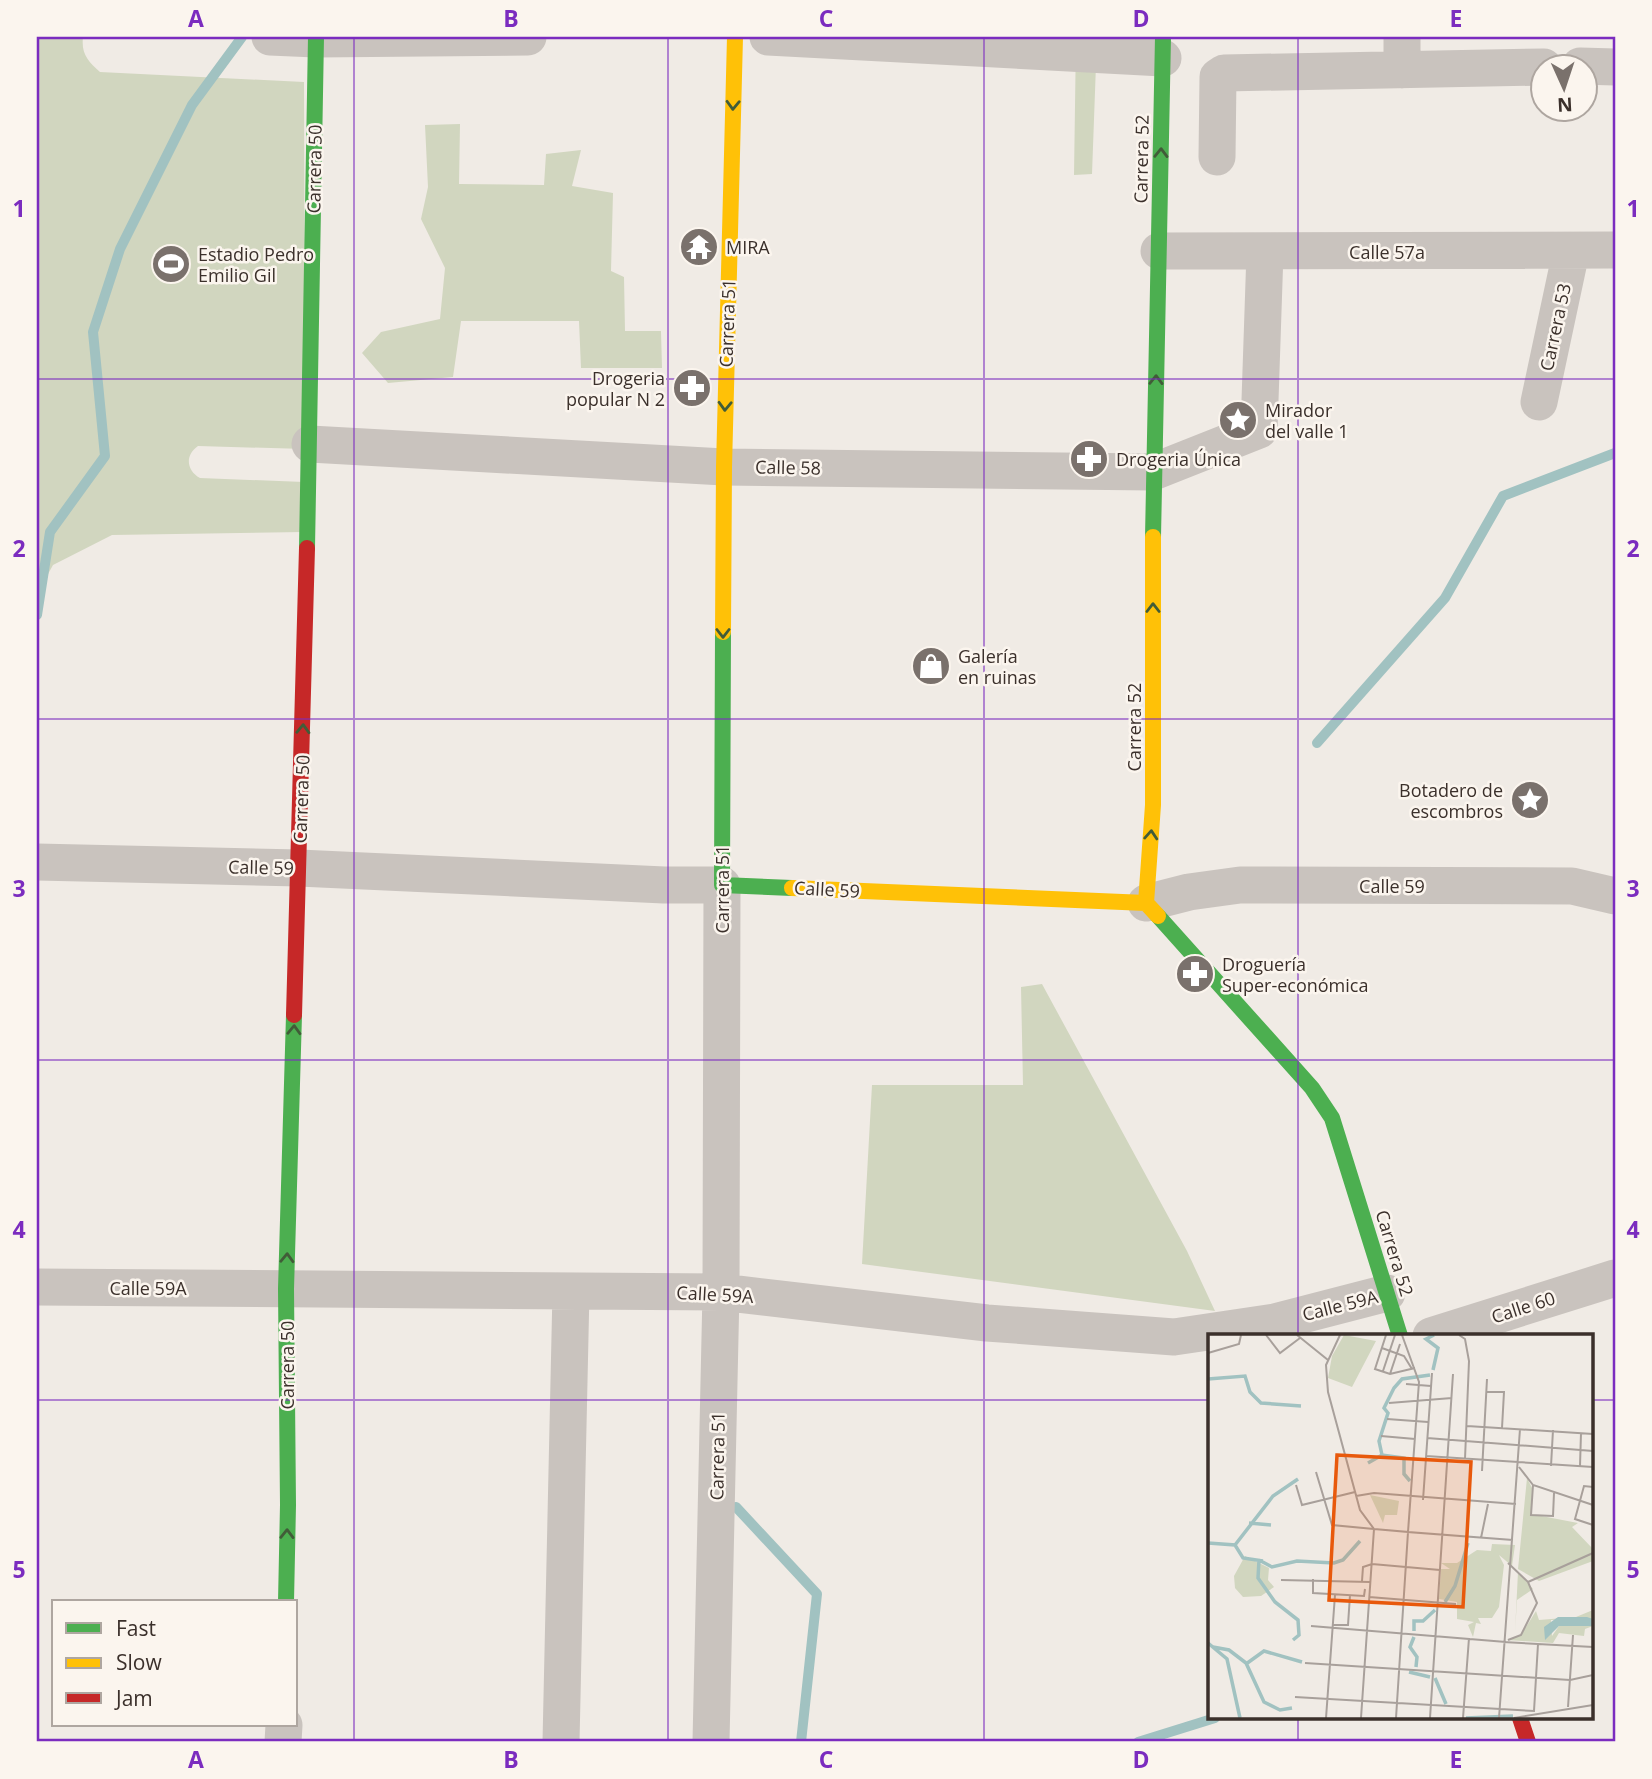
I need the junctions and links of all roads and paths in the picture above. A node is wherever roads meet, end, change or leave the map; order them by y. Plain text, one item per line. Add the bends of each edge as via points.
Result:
1 (270, 37) edge
2 (528, 37) edge
3 (735, 37) edge
4 (768, 37) edge
5 (316, 38) edge
6 (1163, 47) edge
7 (1402, 53) edge
8 (1530, 66) edge
9 (1217, 157) dead end
10 (1615, 250) edge
11 (1159, 251) junction
12 (1265, 252) junction
13 (1571, 252) junction
14 (1539, 402) dead end
15 (310, 444) junction
16 (724, 467) junction
17 (1153, 472) junction
18 (37, 862) edge
19 (299, 868) junction
20 (722, 885) junction
21 (1615, 896) edge
22 (1146, 903) junction
23 (1615, 1278) edge
24 (37, 1287) edge
25 (286, 1289) junction
26 (571, 1291) junction
27 (721, 1292) junction
28 (1387, 1293) junction
29 (1399, 1334) edge
30 (1437, 1334) edge
31 (286, 1600) edge
32 (1521, 1720) edge
33 (561, 1742) edge
34 (710, 1742) edge
35 (1528, 1742) edge

1 - 5 street
2 - 5 street
3 -> 16 main road, Carrera 51
4 - 6 street
5 - 15 main road, Carrera 50
11 -> 6 main road, Carrera 52
7 - 8 street
7 - 9 street via 1224,73 1218,77
10 - 13 street, Calle 57a
11 - 12 street, Calle 57a
17 -> 11 main road, Carrera 52
12 - 13 street, Calle 57a
12 - 17 street, Calle 58 via 1259,430
13 - 14 street, Carrera 53
15 - 16 street, Calle 58
19 -> 15 main road, Carrera 50
16 - 17 street, Calle 58
16 -> 20 main road, Carrera 51
22 -> 17 main road, Carrera 52 via 1153,805
18 - 19 street, Calle 59
19 - 20 street, Calle 59
25 -> 19 main road, Carrera 50
20 - 22 main road, Calle 59
20 - 27 street, Carrera 51
21 - 22 street, Calle 59 via 1572,886 1240,885
22 - 28 main road, Carrera 52 via 1312,1088 1332,1118
23 - 30 street, Calle 60
24 - 25 street, Calle 59A
25 - 26 street, Calle 59A
31 -> 25 main road, Carrera 50
26 - 27 street, Calle 59A
26 - 33 street
27 - 28 street, Calle 59A via 987,1323 1174,1337 1275,1322
27 - 34 street, Carrera 51
28 - 29 main road, Carrera 52
32 - 35 main road

